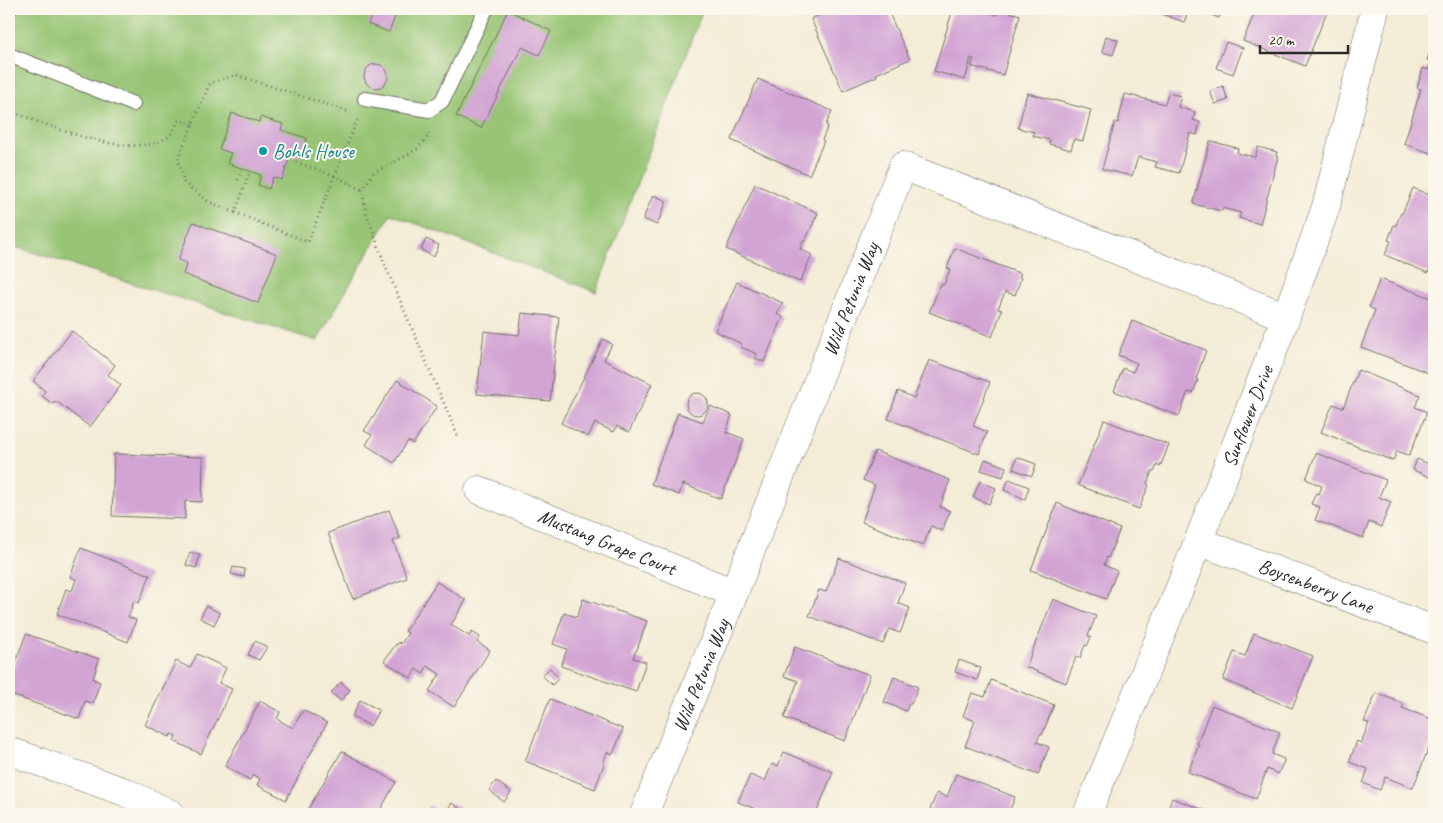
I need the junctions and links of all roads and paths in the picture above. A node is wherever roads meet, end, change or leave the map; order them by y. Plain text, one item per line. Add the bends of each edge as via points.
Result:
1 (486, 9) edge
2 (1374, 9) edge
3 (9, 55) edge
4 (366, 99) dead end
5 (442, 101) junction
6 (133, 104) dead end
7 (9, 111) edge
8 (350, 112) dead end
9 (359, 115) dead end
10 (193, 124) junction
11 (296, 162) dead end
12 (243, 169) dead end
13 (250, 171) dead end
14 (335, 176) junction
15 (238, 180) dead end
16 (362, 190) junction
17 (235, 213) junction
18 (1286, 317) junction
19 (459, 439) dead end
20 (479, 490) dead end
21 (1198, 541) junction
22 (734, 593) junction
23 (1434, 630) edge
24 (9, 750) edge
25 (171, 814) edge
26 (644, 814) edge
27 (1087, 814) edge

1 - 5 lane
2 - 18 street, Sunflower Drive via 1326,206
3 - 6 lane
4 - 5 lane via 429,110
5 - 16 path via 428,137 417,149 374,172
7 - 10 path via 95,141 118,145 146,145 168,138 179,120
8 - 10 path via 236,75 210,83
9 - 14 path
10 - 17 path via 178,159 184,183 209,202
11 - 14 path
12 - 15 path
13 - 17 path
14 - 16 path
14 - 17 path via 308,242
16 - 19 path via 366,212 385,265
18 - 21 street, Sunflower Drive
18 - 22 street, Wild Petunia Way via 903,166
20 - 22 street, Mustang Grape Court
21 - 23 street, Boysenberry Lane
21 - 27 street, Sunflower Drive
22 - 26 street, Wild Petunia Way
24 - 25 street via 125,792

